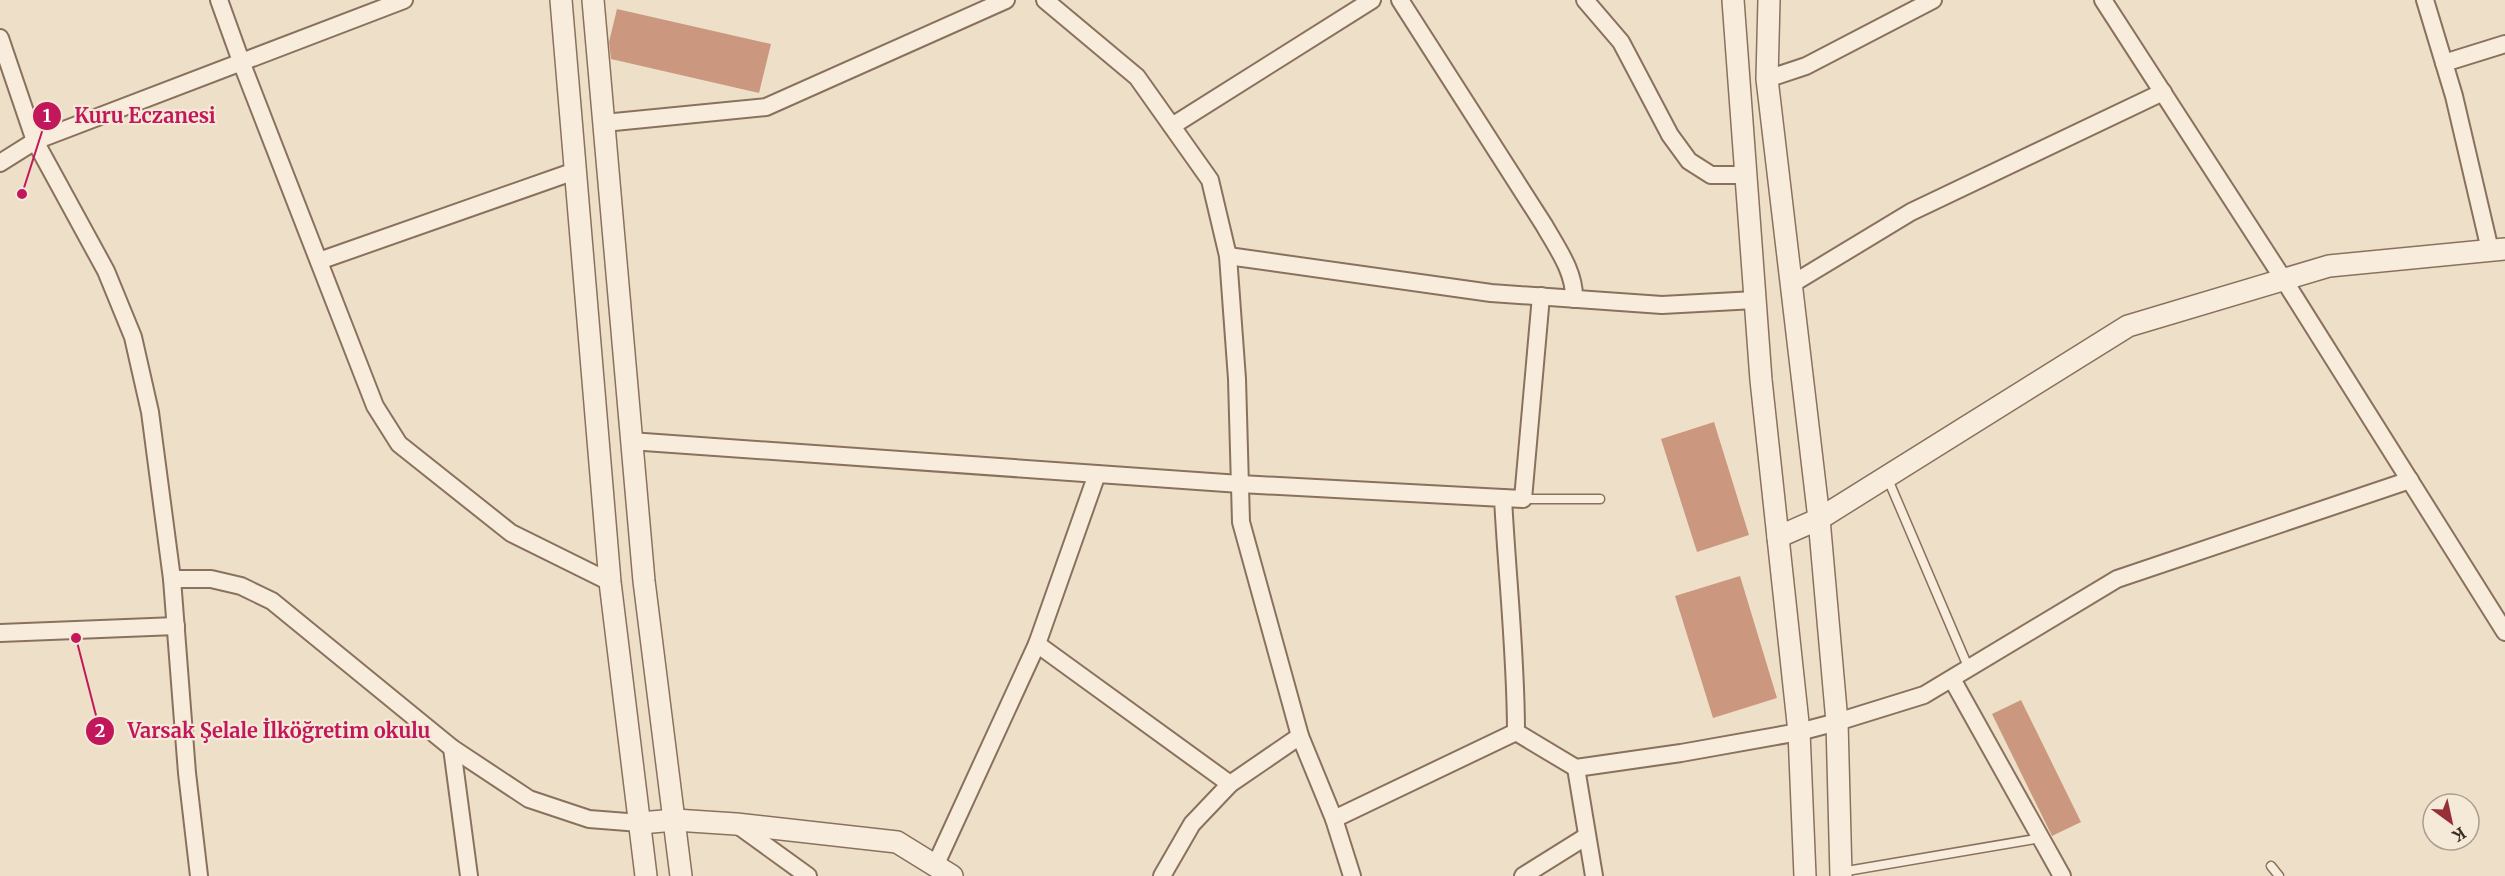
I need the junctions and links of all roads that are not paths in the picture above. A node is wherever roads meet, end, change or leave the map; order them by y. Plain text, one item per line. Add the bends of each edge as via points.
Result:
1 (219, 0) edge
2 (404, 0) edge
3 (561, 0) edge
4 (593, 0) edge
5 (1006, 0) edge
6 (1045, 0) edge
7 (1372, 0) edge
8 (1400, 0) edge
9 (1585, 0) edge
10 (1733, 0) edge
11 (1769, 0) edge
12 (1934, 0) edge
13 (2103, 0) edge
14 (2425, 0) edge
15 (0, 38) edge
16 (2505, 44) edge
17 (2444, 63) junction
18 (242, 64) junction
19 (1767, 79) junction
20 (2163, 92) junction
21 (604, 123) junction
22 (1172, 126) junction
23 (35, 141) junction
24 (0, 163) edge
25 (575, 171) junction
26 (1746, 176) junction
27 (2497, 250) edge
28 (1228, 256) junction
29 (319, 261) junction
30 (2284, 280) junction
31 (1792, 284) junction
32 (1541, 296) junction
33 (1574, 299) junction
34 (1755, 300) junction
35 (630, 441) junction
36 (1097, 474) junction
37 (1887, 476) junction
38 (2410, 480) junction
39 (1240, 484) junction
40 (1503, 498) junction
41 (1523, 499) junction
42 (1600, 499) dead end
43 (1818, 519) junction
44 (1778, 537) junction
45 (172, 579) junction
46 (610, 582) junction
47 (176, 626) junction
48 (2505, 632) edge
49 (0, 633) edge
50 (1037, 644) junction
51 (1969, 669) junction
52 (1952, 679) junction
53 (1837, 722) junction
54 (1516, 732) junction
55 (1799, 732) junction
56 (1300, 736) junction
57 (452, 748) junction
58 (1576, 768) junction
59 (1230, 784) junction
60 (1334, 819) junction
61 (675, 820) junction
62 (640, 823) junction
63 (736, 824) junction
64 (1587, 836) junction
65 (2041, 838) junction
66 (2271, 866) dead end
67 (944, 871) edge
68 (1841, 874) edge
69 (199, 876) edge
70 (469, 876) edge
71 (646, 876) edge
72 (681, 876) edge
73 (808, 876) edge
74 (1162, 876) edge
75 (1352, 876) edge
76 (1523, 876) edge
77 (1594, 876) edge
78 (1805, 876) edge
79 (2062, 876) edge
80 (2279, 876) edge

1 - 18 street
2 - 18 street
3 - 25 street
4 - 21 street
5 - 21 street via 766,107
6 - 22 street via 1137,77
7 - 22 street
8 - 33 street via 1544,225 1565,263
9 - 26 street via 1621,42 1670,135 1689,161 1711,175
10 - 26 street
11 - 19 street
12 - 19 street via 1806,66
13 - 20 street
14 - 17 street
15 - 23 street
16 - 17 street
17 - 27 street
18 - 23 street
18 - 29 street
19 - 31 street
20 - 30 street
20 - 31 street via 1911,212
21 - 35 street
22 - 28 street via 1210,180
23 - 24 street
23 - 45 street via 106,271 133,337 150,412
25 - 29 street
25 - 46 street
26 - 34 street
27 - 30 street via 2329,266
28 - 32 street via 1491,293
28 - 39 street
29 - 46 street via 375,406 399,444 511,533
30 - 37 street via 2128,326
30 - 38 street
31 - 43 street
32 - 33 street
32 - 41 street
33 - 34 street via 1662,305
34 - 44 street
35 - 36 street
35 - 61 street
36 - 39 street
36 - 50 street
37 - 43 street
37 - 51 lane
38 - 48 street
38 - 51 street via 2117,579
39 - 40 street
39 - 56 street via 1240,522
40 - 41 street
40 - 54 street via 1508,605 1516,666
41 - 42 lane
43 - 44 street
43 - 53 street
44 - 55 street
45 - 47 street
45 - 57 street via 210,579 241,586 272,602
46 - 62 street
47 - 49 street
47 - 69 street
50 - 59 street
50 - 67 street
51 - 52 street
52 - 53 street via 1924,695
52 - 65 street
53 - 55 street
53 - 68 street
54 - 58 street
54 - 60 street
55 - 58 street
55 - 78 street
56 - 59 street
56 - 60 street
57 - 62 street via 530,799 590,819
57 - 70 street
58 - 64 street
59 - 74 street via 1192,824
60 - 75 street
61 - 62 street
61 - 63 street
61 - 72 street
62 - 71 street
63 - 67 street via 897,842
63 - 73 street
64 - 76 street
64 - 77 street
65 - 68 lane
65 - 79 street
66 - 80 lane

